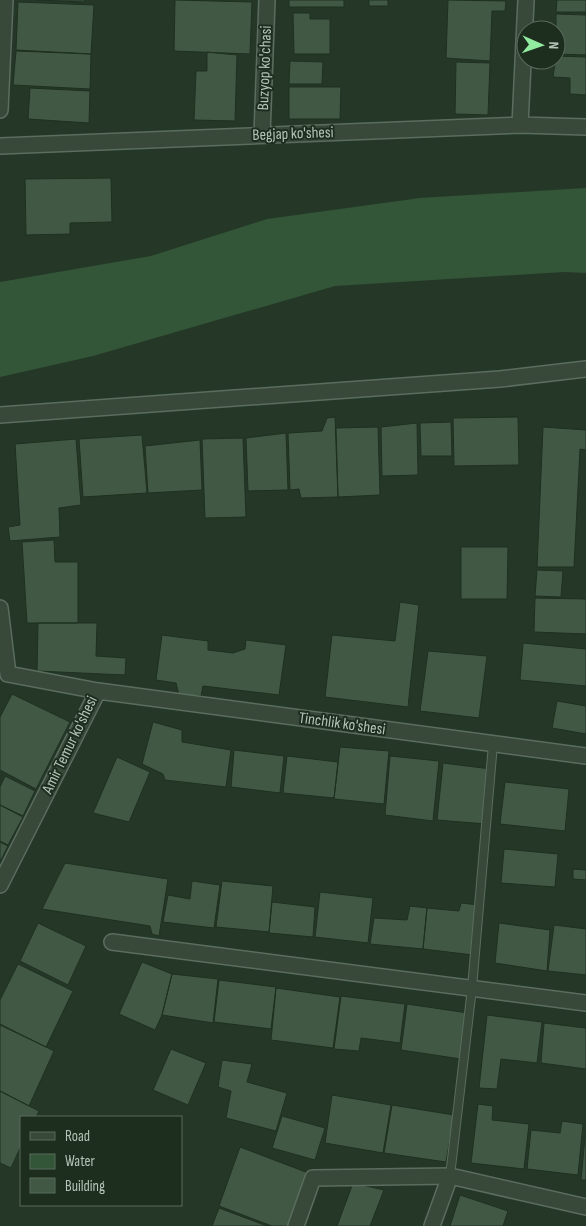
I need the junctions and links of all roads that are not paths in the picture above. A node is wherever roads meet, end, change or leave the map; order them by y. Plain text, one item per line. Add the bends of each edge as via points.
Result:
1 (5, 0) edge
2 (267, 0) edge
3 (526, 0) edge
4 (0, 110) edge
5 (520, 125) junction
6 (586, 127) edge
7 (262, 135) junction
8 (0, 146) edge
9 (586, 369) edge
10 (0, 415) edge
11 (0, 608) edge
12 (98, 691) junction
13 (493, 744) junction
14 (586, 756) edge
15 (0, 885) edge
16 (112, 942) dead end
17 (472, 988) junction
18 (586, 1003) edge
19 (450, 1176) junction
20 (586, 1206) edge
21 (296, 1226) edge
22 (432, 1226) edge

1 - 4 street
2 - 7 street, Buzyop ko'chasi
3 - 5 street
5 - 6 street, Begjap ko'shesi
5 - 7 street, Begjap ko'shesi
7 - 8 street, Begjap ko'shesi
9 - 10 street via 500,379
11 - 12 street, Amir Temur ko'shesi via 8,674
12 - 13 street, Tinchlik ko'shesi
12 - 15 street, Amir Temur ko'shesi
13 - 14 street, Tinchlik ko'shesi
13 - 17 lane
16 - 17 street
17 - 18 street
17 - 19 lane
19 - 20 street
19 - 21 street via 313,1178
19 - 22 street

